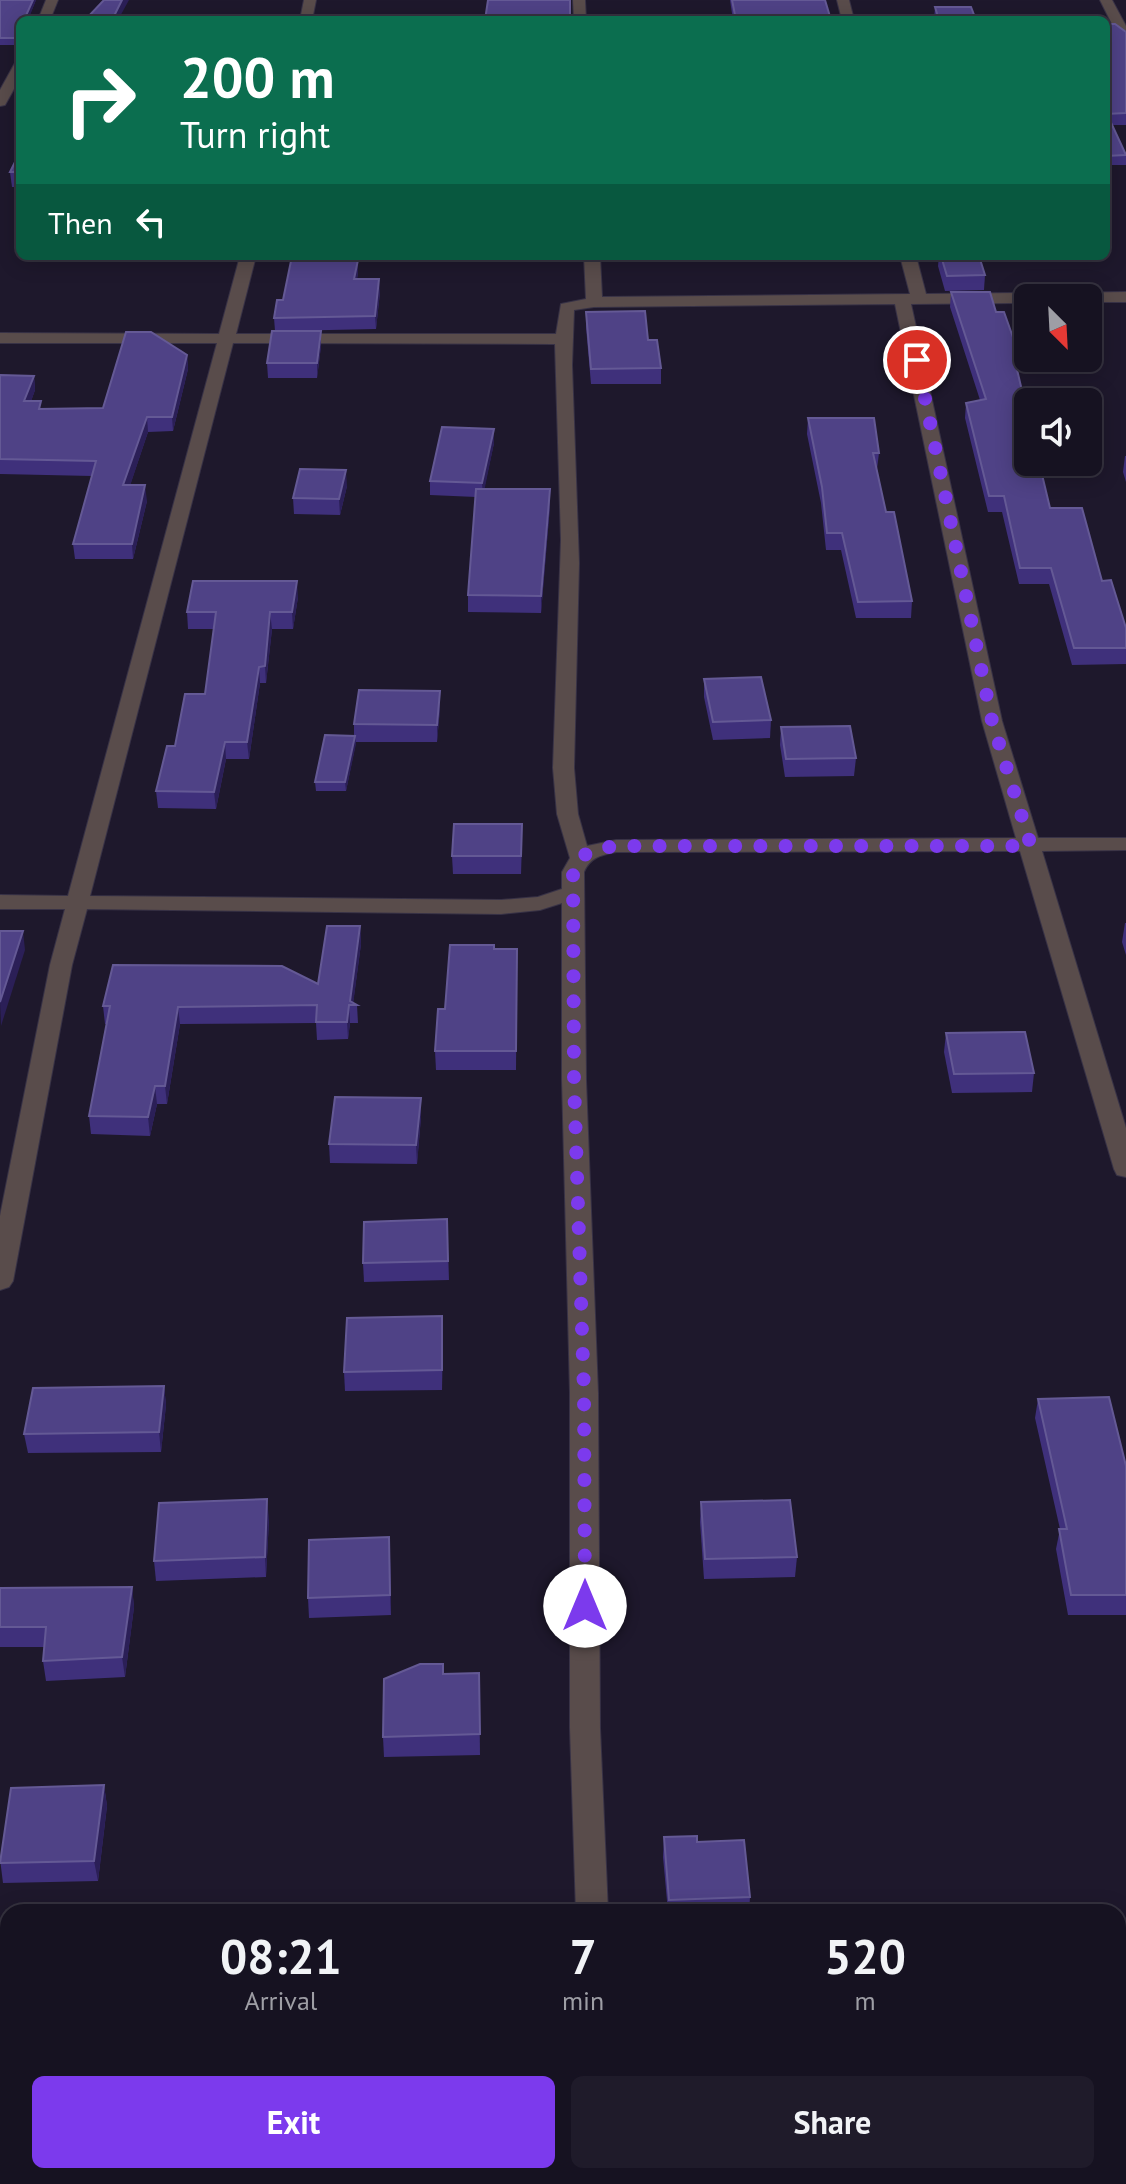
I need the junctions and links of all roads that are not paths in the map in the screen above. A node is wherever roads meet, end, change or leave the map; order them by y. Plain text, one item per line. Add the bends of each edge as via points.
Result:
1 (1106, 0) edge
2 (1126, 38) edge
3 (16, 73) edge
4 (0, 102) edge
5 (247, 260) edge
6 (592, 260) edge
7 (908, 260) edge
8 (1102, 297) edge
9 (1126, 297) edge
10 (1014, 298) edge
11 (911, 299) junction
12 (594, 302) junction
13 (0, 338) edge
14 (228, 338) junction
15 (562, 339) junction
16 (1126, 844) edge
17 (1031, 846) junction
18 (580, 857) junction
19 (573, 893) junction
20 (0, 902) edge
21 (78, 902) junction
22 (1126, 1169) edge
23 (0, 1281) edge
24 (592, 1904) edge

1 - 2 street
3 - 4 street
5 - 14 street
6 - 12 street
7 - 11 street
8 - 9 street
10 - 11 street
11 - 12 street
11 - 17 street via 992,721
12 - 15 street via 567,307
13 - 14 street
14 - 15 street
14 - 21 street
15 - 18 street via 571,551 563,766 570,834
16 - 17 street
17 - 18 street via 616,846
17 - 22 street
18 - 19 street via 573,872
19 - 21 street via 501,907
19 - 24 street
20 - 21 street
21 - 23 street

